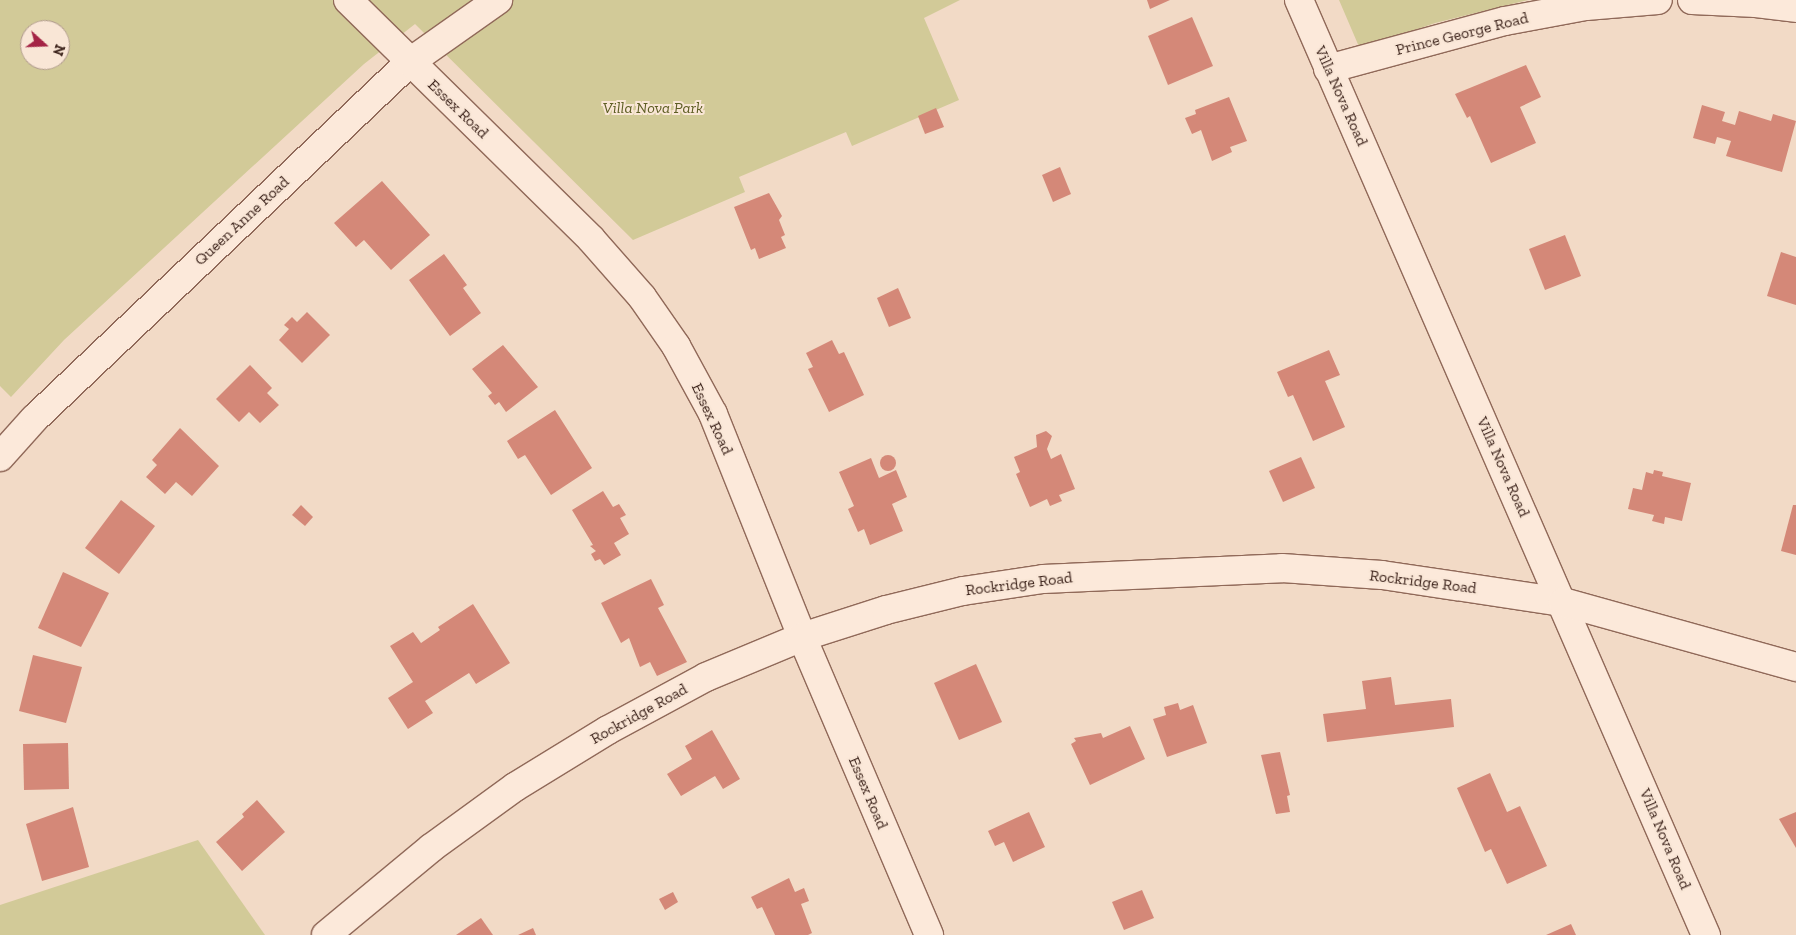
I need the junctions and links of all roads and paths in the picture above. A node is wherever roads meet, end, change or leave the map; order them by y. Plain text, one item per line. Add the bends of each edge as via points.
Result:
1 (348, 0) edge
2 (498, 0) edge
3 (1299, 0) edge
4 (1658, 0) edge
5 (1692, 0) edge
6 (1796, 8) edge
7 (410, 62) junction
8 (1328, 69) junction
9 (0, 457) edge
10 (1563, 602) junction
11 (802, 637) junction
12 (1796, 667) edge
13 (326, 935) edge
14 (929, 935) edge
15 (1706, 935) edge

1 - 7 street, Essex Road
2 - 7 street, Queen Anne Road
3 - 8 street, Villa Nova Road
4 - 8 street, Prince George Road via 1586,6 1505,21
5 - 6 street via 1756,2
7 - 9 street, Queen Anne Road via 34,418
7 - 11 street, Essex Road via 591,239 642,297 670,338 713,414
8 - 10 street, Villa Nova Road
10 - 11 street, Rockridge Road via 1364,574 1282,568 1153,572 1043,579 963,591 886,610
10 - 12 street, Rockridge Road
10 - 15 street, Villa Nova Road
11 - 13 street, Rockridge Road via 706,677 608,730 515,787 431,848
11 - 14 street, Essex Road

